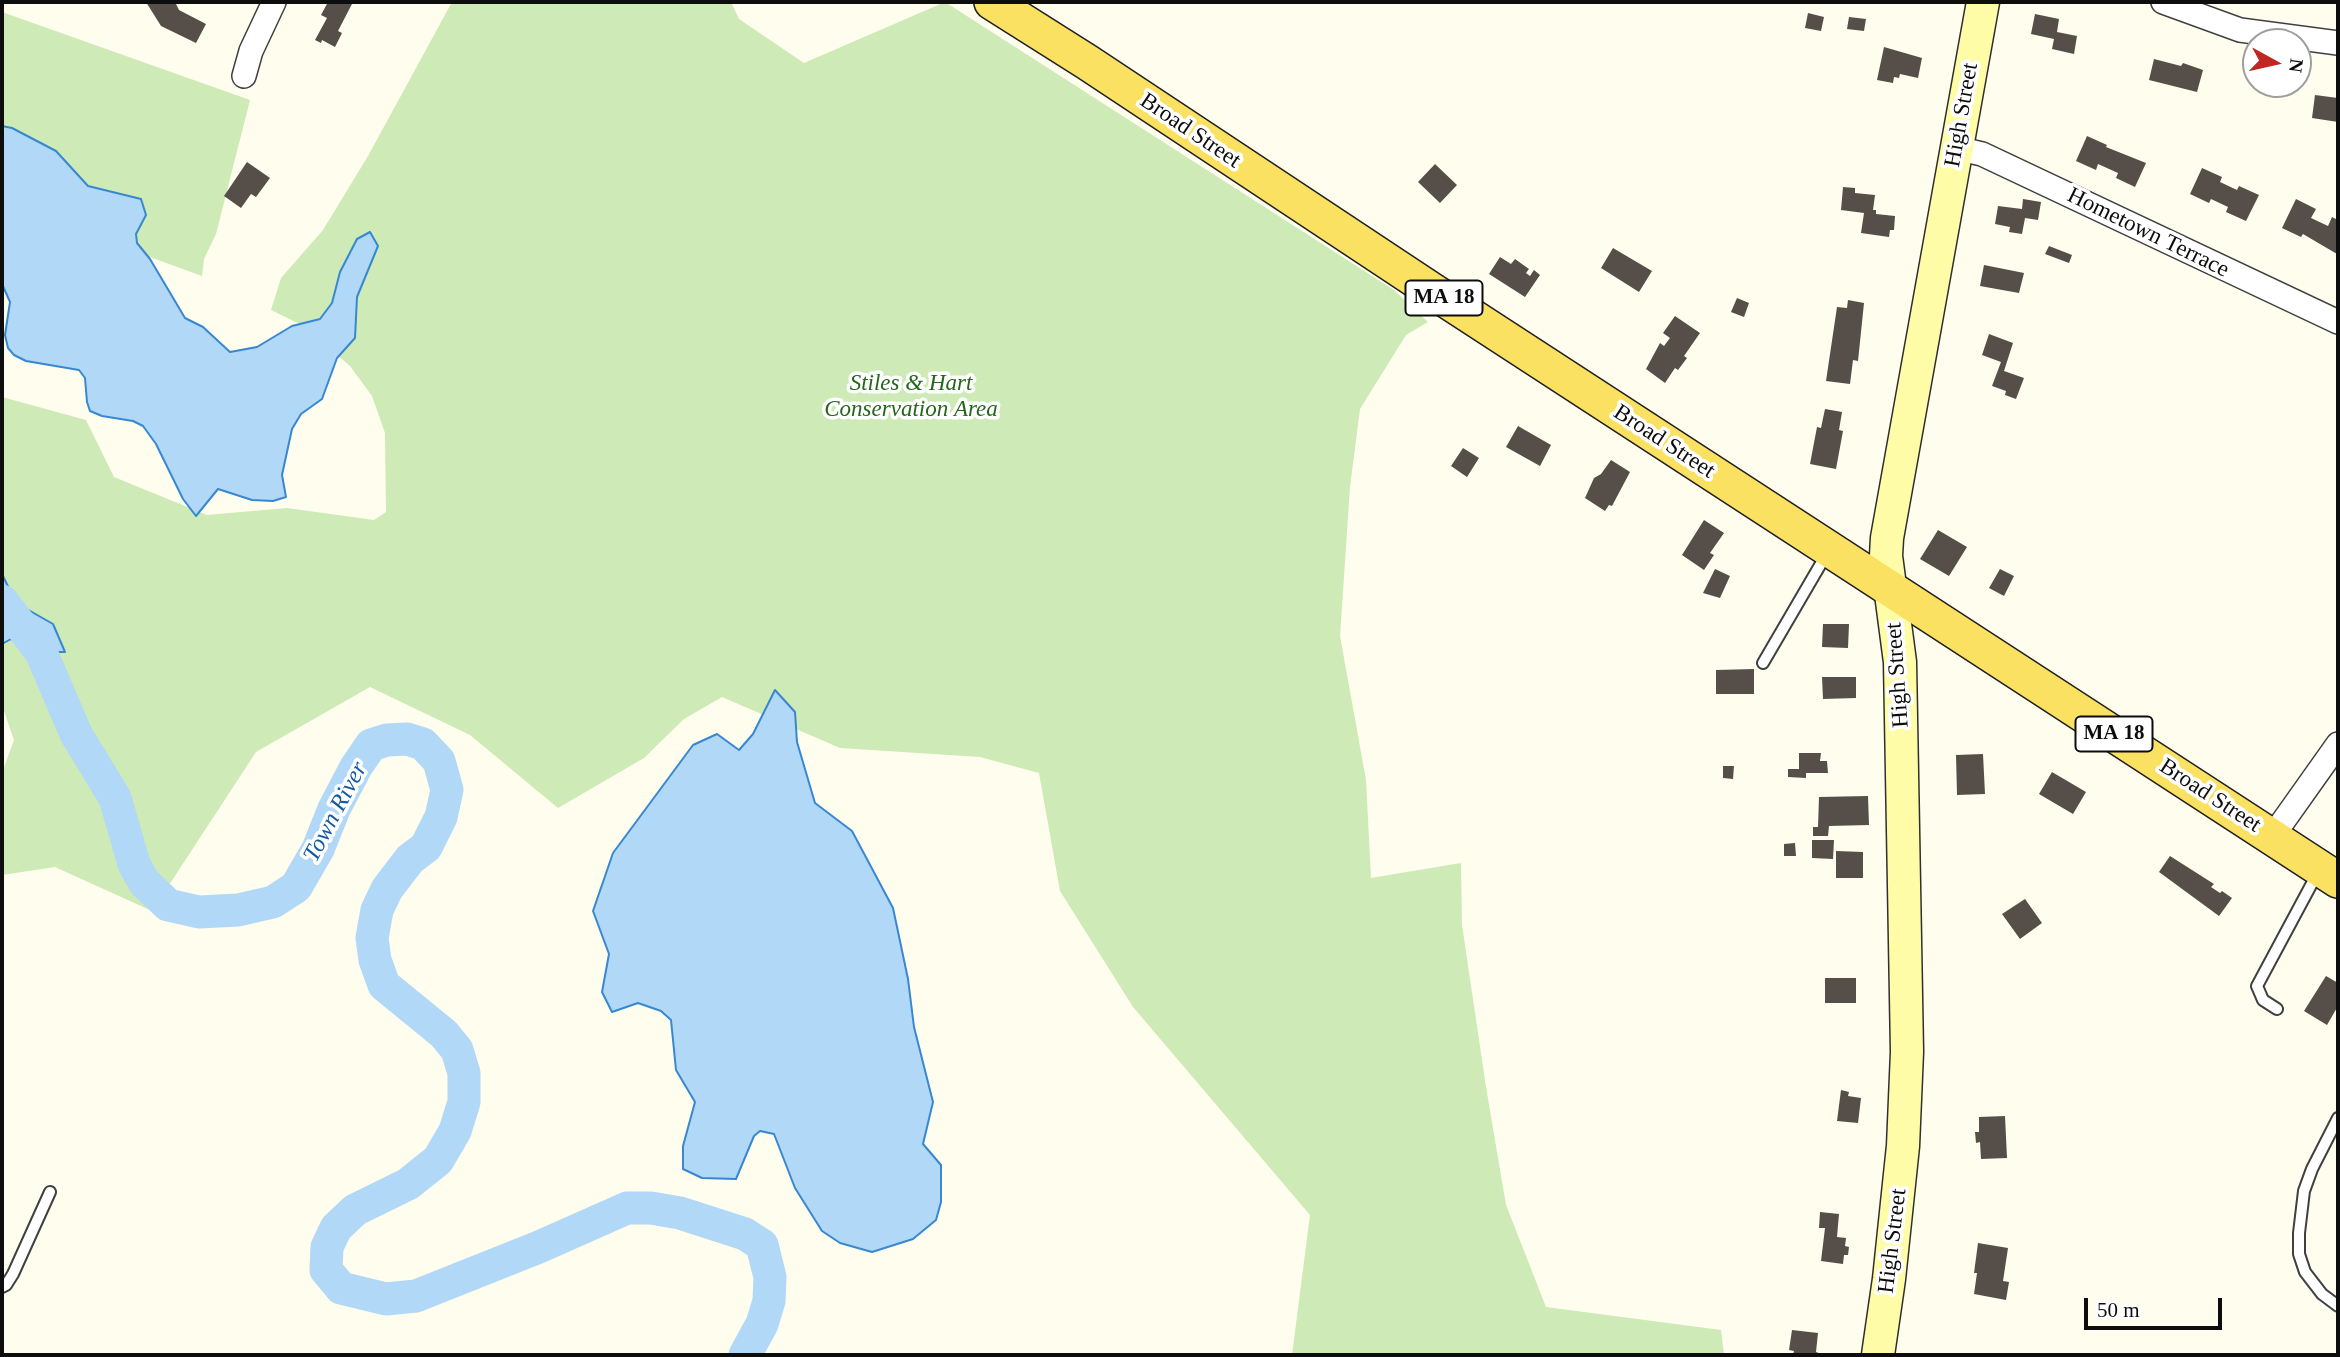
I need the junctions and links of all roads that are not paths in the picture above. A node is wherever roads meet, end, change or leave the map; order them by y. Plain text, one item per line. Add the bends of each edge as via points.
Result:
1 (274, 2) edge
2 (992, 2) edge
3 (1983, 2) edge
4 (2163, 2) edge
5 (2338, 43) edge
6 (244, 76) dead end
7 (1956, 148) junction
8 (2338, 322) edge
9 (1830, 549) junction
10 (1890, 589) junction
11 (1763, 663) dead end
12 (2338, 744) edge
13 (2272, 836) junction
14 (2329, 874) edge
15 (2277, 1009) dead end
16 (2338, 1118) edge
17 (50, 1192) dead end
18 (2, 1287) edge
19 (2338, 1306) edge
20 (1878, 1355) edge

1 - 6 street
2 - 9 main road, Broad Street / MA 18
3 - 7 street, High Street
4 - 5 street via 2240,30
7 - 8 street, Hometown Terrace via 1982,154
7 - 10 street, High Street via 1887,538
9 - 10 main road, Broad Street / MA 18
9 - 11 lane
10 - 13 main road, Broad Street / MA 18
10 - 20 street, High Street via 1900,662 1907,1052 1903,1146
12 - 13 street
13 - 14 main road, Broad Street / MA 18
14 - 15 lane via 2258,986 2263,1000
16 - 19 lane via 2304,1191 2299,1233 2305,1272
17 - 18 lane via 13,1274

